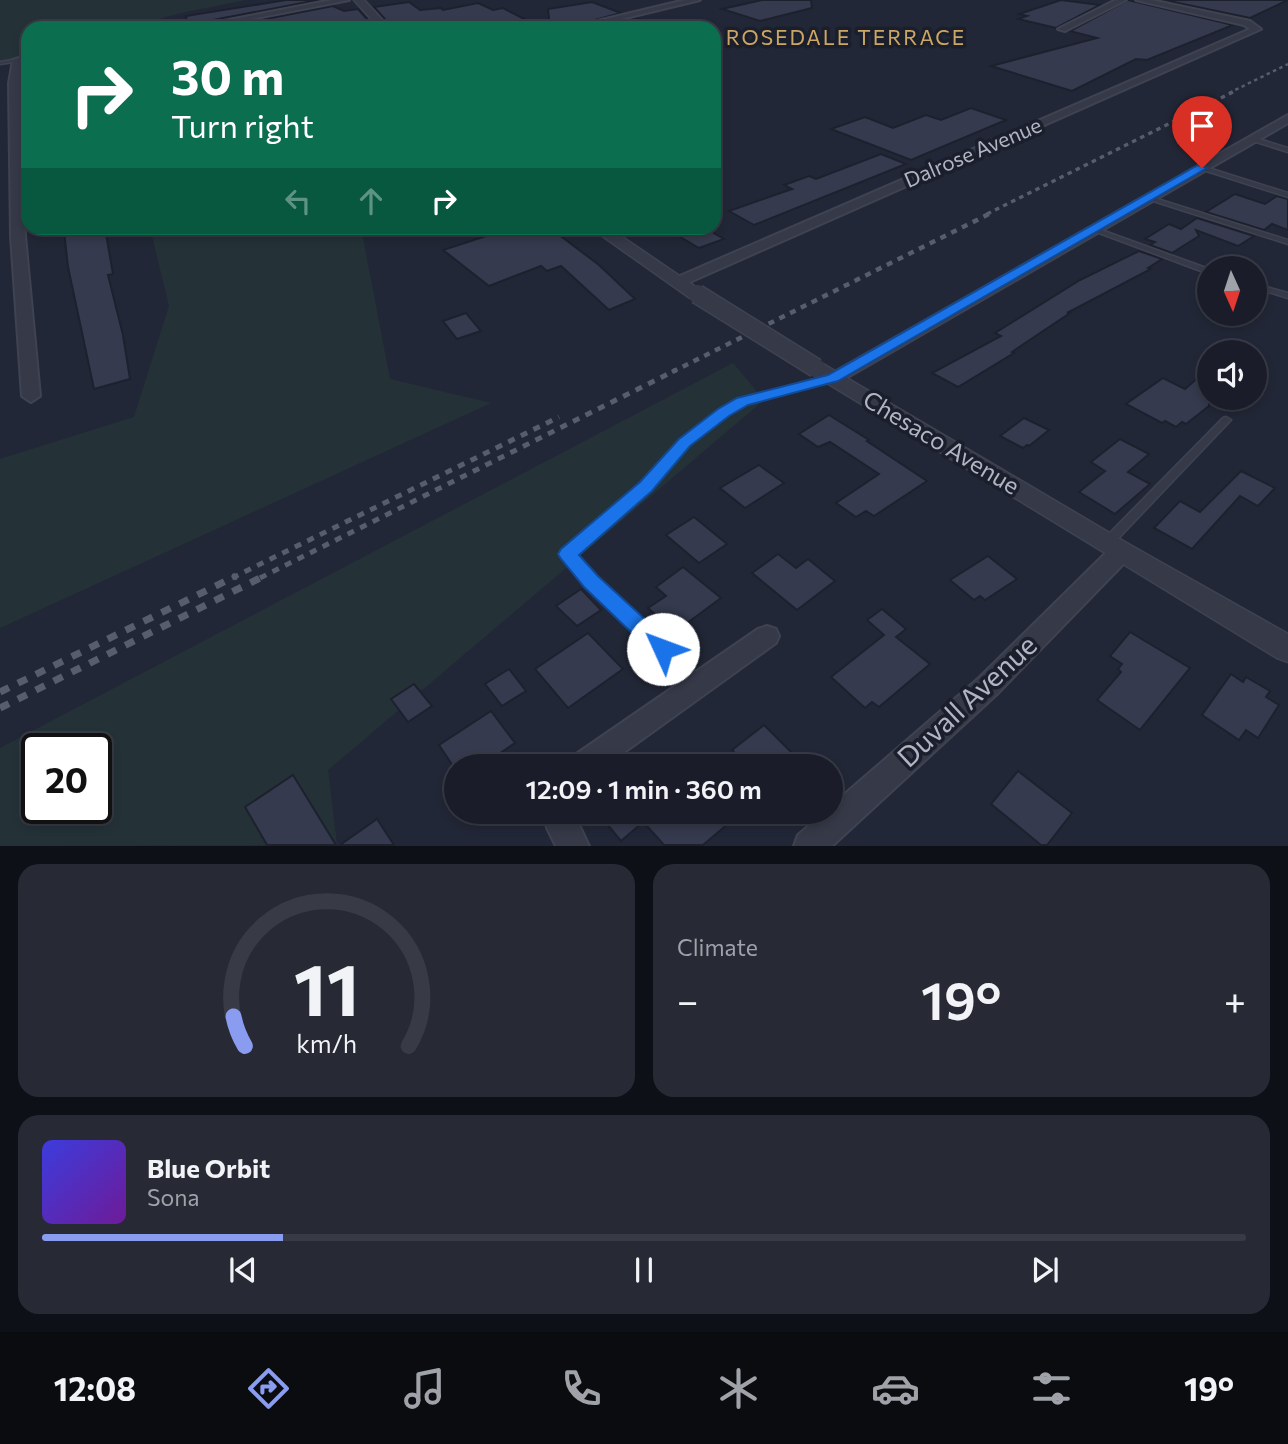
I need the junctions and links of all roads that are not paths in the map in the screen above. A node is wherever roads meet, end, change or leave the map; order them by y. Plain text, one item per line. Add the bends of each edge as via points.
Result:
1 (345, 0) edge
2 (359, 0) edge
3 (696, 0) edge
4 (1122, 0) edge
5 (1140, 0) edge
6 (230, 21) edge
7 (378, 21) edge
8 (603, 21) edge
9 (1062, 29) dead end
10 (21, 59) edge
11 (0, 63) edge
12 (21, 64) edge
13 (7, 101) edge
14 (1288, 118) edge
15 (1252, 139) junction
16 (1288, 150) edge
17 (1202, 168) junction
18 (1288, 195) edge
19 (1149, 198) junction
20 (1093, 229) junction
21 (609, 235) edge
22 (1288, 242) edge
23 (1197, 268) edge
24 (678, 282) junction
25 (1267, 290) edge
26 (697, 294) joint
27 (1288, 296) edge
28 (825, 373) junction
29 (31, 396) dead end
30 (1226, 420) dead end
31 (1114, 547) junction
32 (767, 636) dead end
33 (1288, 649) edge
34 (700, 684) junction
35 (599, 754) edge
36 (561, 824) edge
37 (574, 845) edge
38 (809, 845) edge

1 - 6 street
2 - 7 street
3 - 8 street
4 - 9 street
5 - 24 street, Dalrose Avenue via 1257,29
10 - 11 lane
12 - 13 street
13 - 29 street
14 - 15 street
15 - 16 lane
15 - 17 street
17 - 18 lane
17 - 19 street
19 - 20 street
19 - 22 lane
20 - 23 lane
20 - 28 street
21 - 24 street, Chesaco Avenue
24 - 26 street, Chesaco Avenue
25 - 27 lane
26 - 28 street, Chesaco Avenue, bridge
28 - 31 street, Chesaco Avenue
28 - 34 lane via 723,412 685,442 646,487 568,554
30 - 31 lane
31 - 33 street, Chesaco Avenue
31 - 38 street, Duvall Avenue via 988,686
32 - 34 street
34 - 35 street
36 - 37 street

